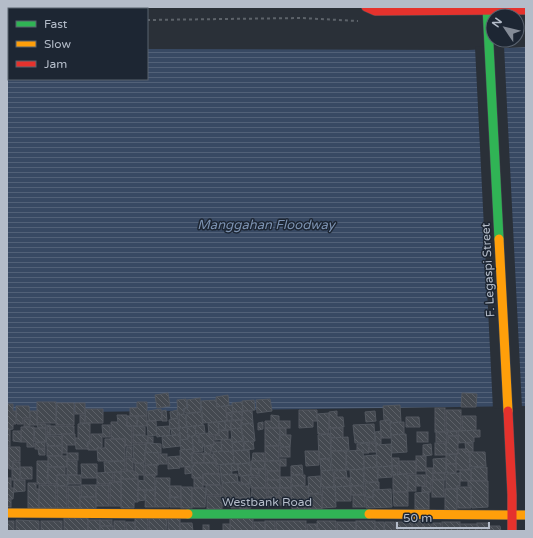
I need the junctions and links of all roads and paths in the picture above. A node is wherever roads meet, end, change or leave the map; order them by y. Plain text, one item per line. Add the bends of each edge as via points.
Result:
1 (366, 7) edge
2 (485, 9) edge
3 (148, 20) edge
4 (364, 22) dead end
5 (488, 48) edge
6 (7, 513) edge
7 (512, 515) junction
8 (526, 515) edge
9 (512, 531) edge

1 - 2 main road via 374,11
3 - 4 path via 302,18
5 - 7 main road, F. Legaspi Street
6 - 7 main road, Westbank Road
7 - 8 main road, Westbank Road
7 - 9 main road, F. Legaspi Street

